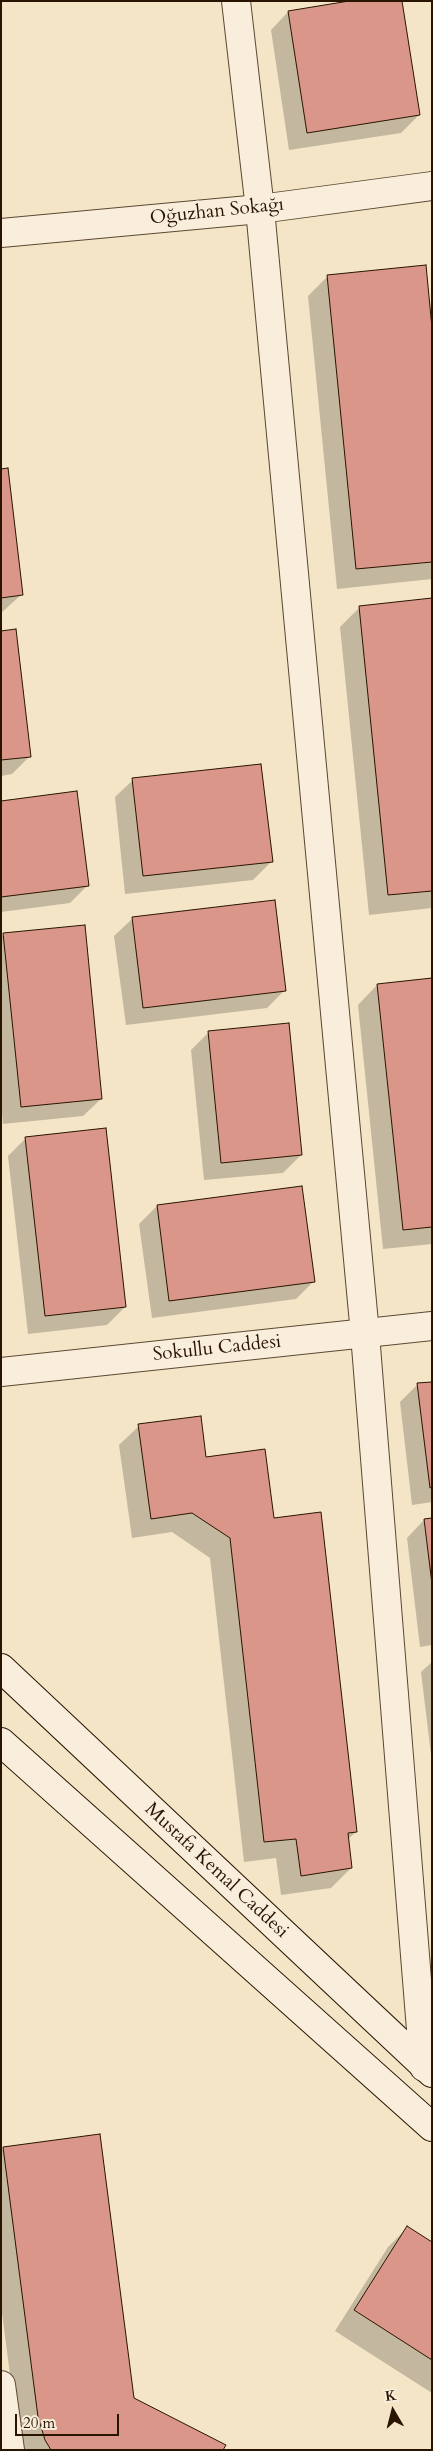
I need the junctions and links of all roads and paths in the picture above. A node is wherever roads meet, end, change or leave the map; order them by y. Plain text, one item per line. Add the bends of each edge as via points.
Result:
1 (236, 1) edge
2 (432, 186) edge
3 (260, 209) junction
4 (1, 233) edge
5 (432, 1326) edge
6 (365, 1334) junction
7 (1, 1372) edge
8 (1, 1668) edge
9 (1, 1742) edge
10 (428, 2070) edge
11 (432, 2127) edge
12 (1, 2385) edge
13 (10, 2450) edge

1 - 3 street
2 - 3 street, Oğuzhan Sokağı
3 - 4 street, Oğuzhan Sokağı
3 - 6 street
5 - 6 street, Sokullu Caddesi
6 - 7 street, Sokullu Caddesi
6 - 10 street
8 - 10 street, Mustafa Kemal Caddesi
9 - 11 street
12 - 13 street

